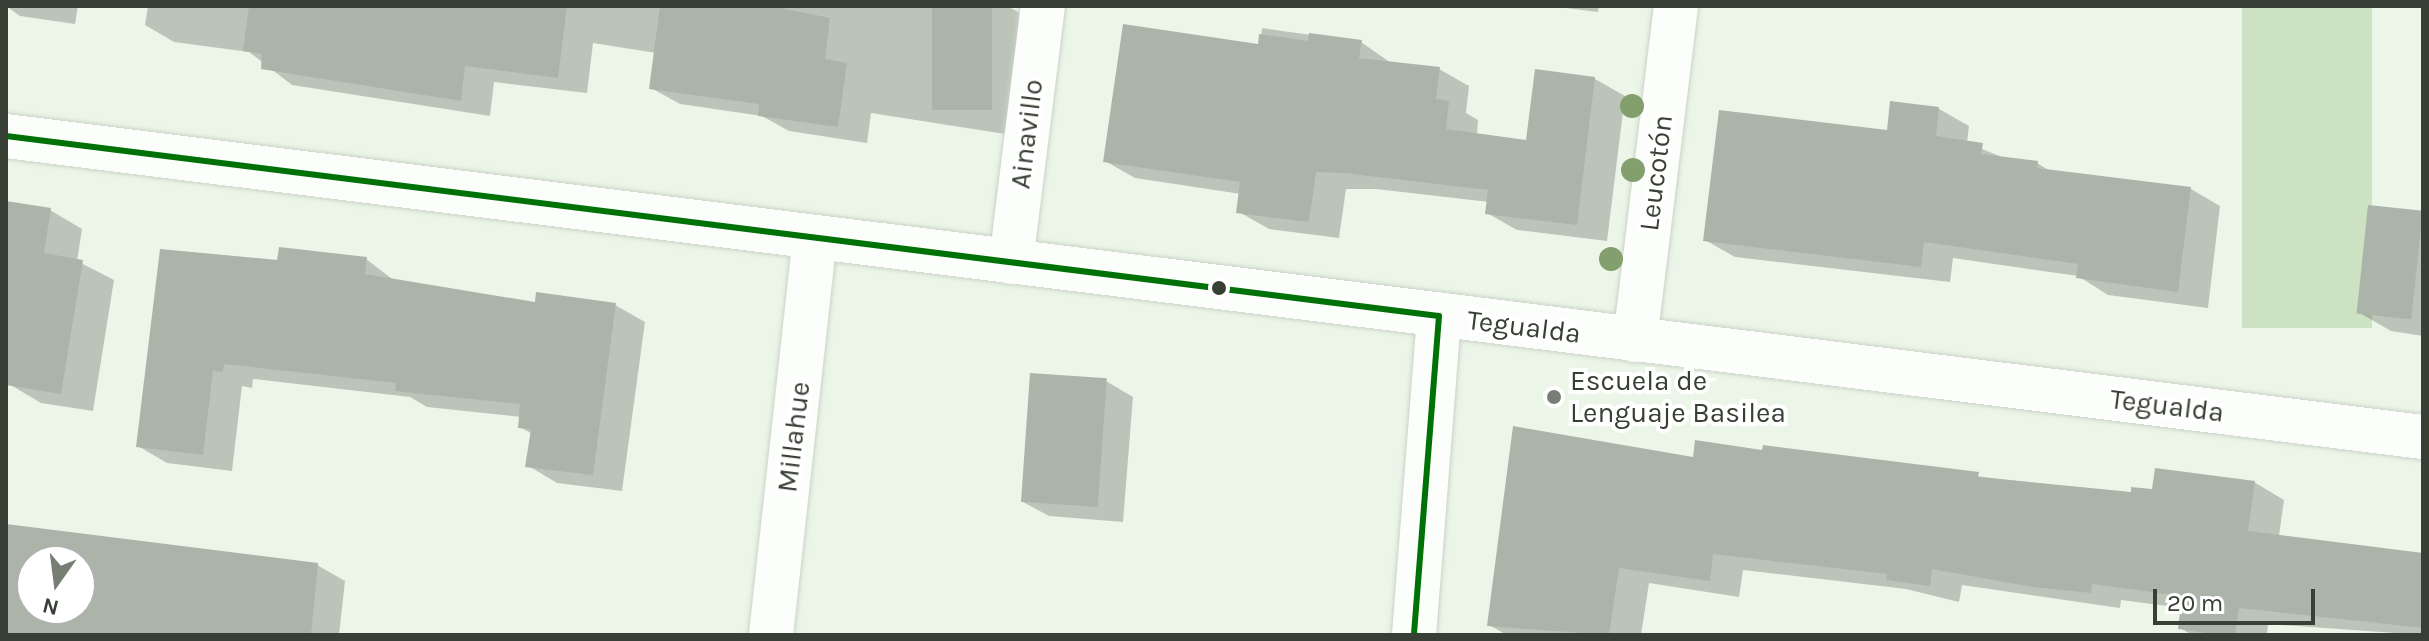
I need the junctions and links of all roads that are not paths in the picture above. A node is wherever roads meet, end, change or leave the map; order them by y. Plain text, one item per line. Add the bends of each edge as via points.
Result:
1 (1043, 6) edge
2 (1676, 6) edge
3 (6, 136) edge
4 (815, 239) junction
5 (1011, 262) junction
6 (1439, 316) junction
7 (1635, 340) junction
8 (2423, 437) edge
9 (771, 635) edge
10 (1414, 635) edge

1 - 5 street, Ainavillo
2 - 7 street, Leucotón
3 - 4 street, Tegualda
4 - 5 street, Tegualda
4 - 9 street, Millahue
5 - 6 street, Tegualda
6 - 7 street, Tegualda
6 - 10 street
7 - 8 street, Tegualda

